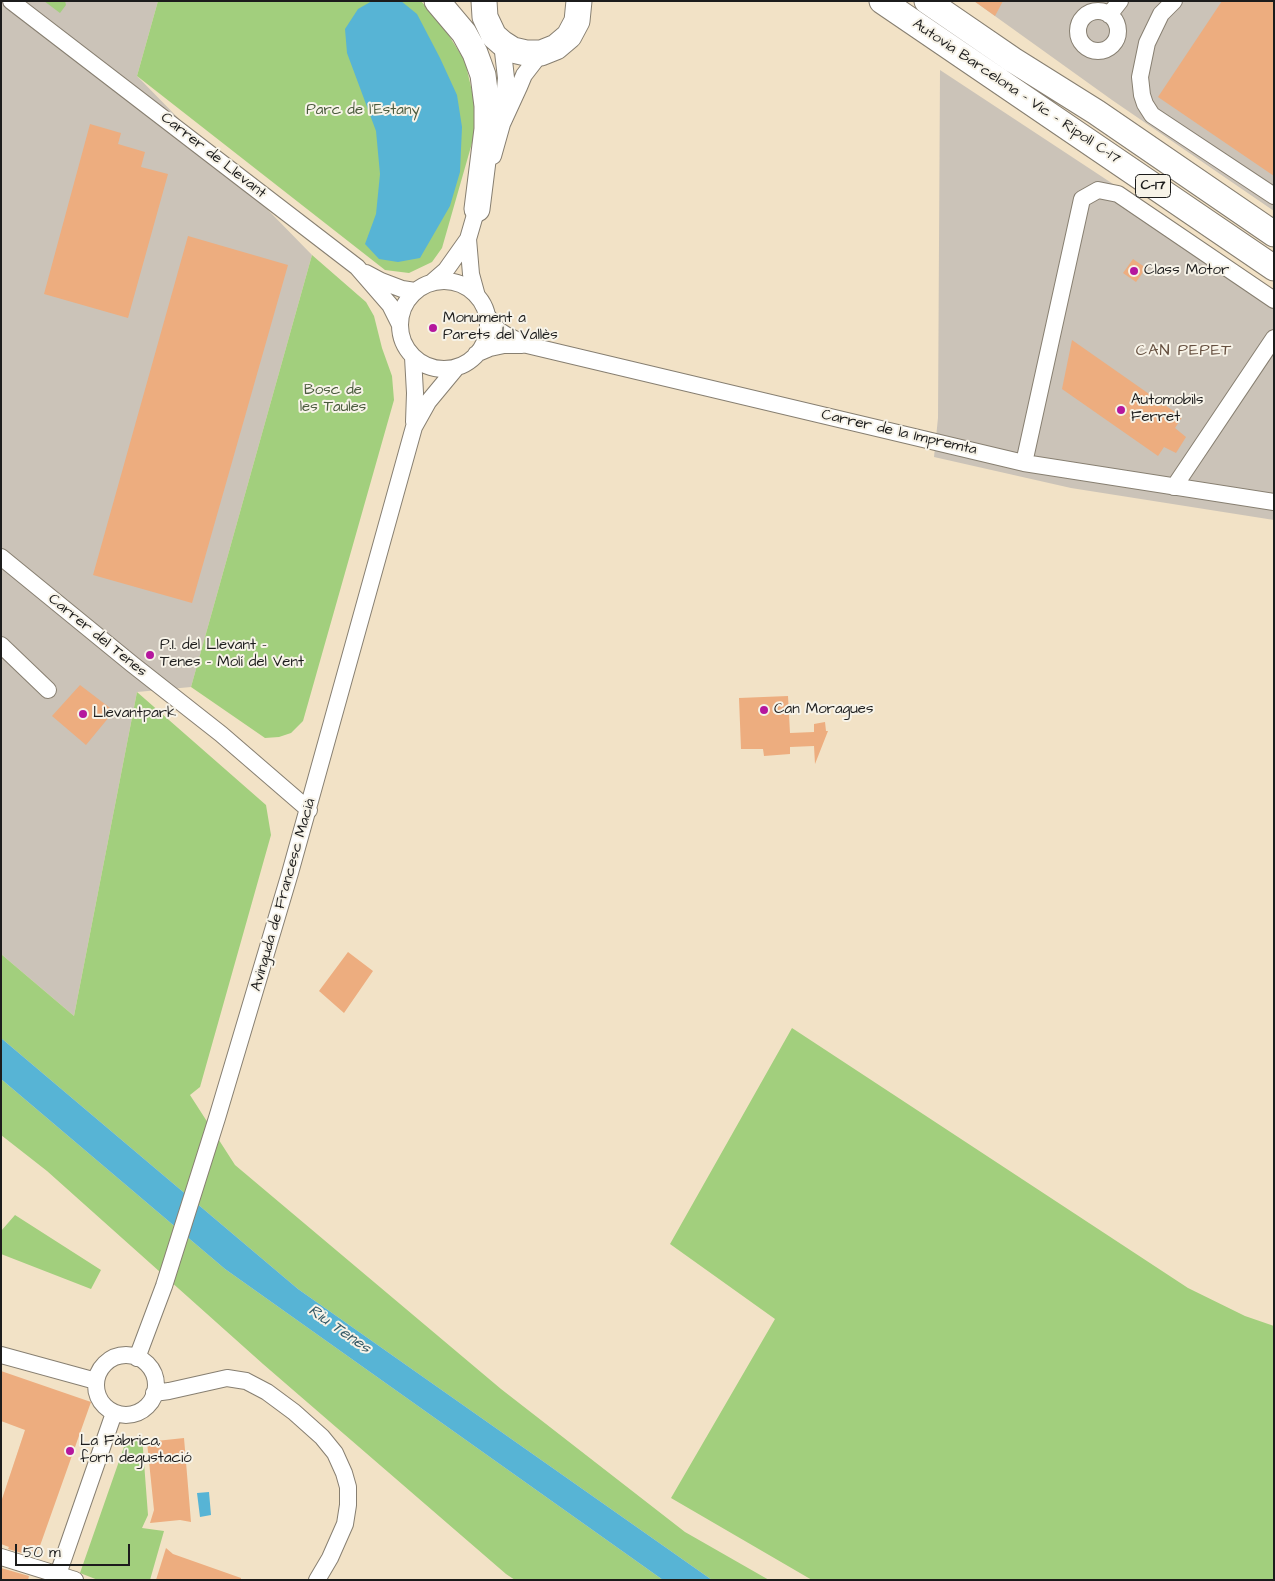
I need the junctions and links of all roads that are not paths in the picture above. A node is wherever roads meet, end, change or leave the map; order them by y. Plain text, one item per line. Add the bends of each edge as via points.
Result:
1 (11, 1) edge
2 (436, 1) edge
3 (579, 1) edge
4 (863, 1) edge
5 (882, 1) edge
6 (927, 1) edge
7 (955, 1) edge
8 (1120, 1) edge
9 (1174, 1) edge
10 (482, 3) edge
11 (1108, 15) dead end
12 (502, 43) junction
13 (541, 52) junction
14 (1013, 60) junction
15 (997, 79) junction
16 (502, 124) junction
17 (1274, 196) edge
18 (477, 209) junction
19 (1274, 234) edge
20 (468, 239) junction
21 (357, 267) junction
22 (1274, 268) edge
23 (430, 282) junction
24 (415, 291) junction
25 (477, 296) junction
26 (1274, 300) edge
27 (486, 314) junction
28 (400, 325) junction
29 (1274, 338) edge
30 (527, 345) junction
31 (476, 354) junction
32 (413, 357) junction
33 (457, 367) junction
34 (414, 427) junction
35 (1024, 463) junction
36 (1174, 486) junction
37 (1274, 502) edge
38 (1, 557) edge
39 (1, 645) edge
40 (48, 690) dead end
41 (309, 810) junction
42 (1, 1355) edge
43 (137, 1358) junction
44 (96, 1381) junction
45 (154, 1393) junction
46 (114, 1413) junction
47 (1, 1557) edge
48 (57, 1577) edge
49 (75, 1580) edge
50 (317, 1580) edge

1 - 21 street, Carrer de Llevant
2 - 18 highway via 467,38 480,64 484,83 487,129
3 - 13 highway via 577,21 569,36 556,47
4 - 15 highway
5 - 15 highway, Autovia Barcelona - Vic - Ripoll C-17 / C-17
6 - 14 highway, Autovia Barcelona - Vic - Ripoll C-17 / C-17
7 - 14 highway via 972,14
8 - 11 street
9 - 17 street via 1162,14 1147,43 1140,77 1145,104 1152,115
10 - 12 highway via 489,27
12 - 13 highway via 513,50
12 - 16 street via 506,78
13 - 16 street via 524,75
14 - 19 highway, Autovia Barcelona - Vic - Ripoll C-17 / C-17 via 1096,112
15 - 22 highway, Autovia Barcelona - Vic - Ripoll C-17 / C-17
16 - 18 street
18 - 20 street
20 - 23 street via 446,270
20 - 25 street
21 - 24 street via 381,281
21 - 28 street, Carrer de Llevant via 390,305
23 - 24 street
23 - 25 street via 460,284
24 - 28 street via 404,305
25 - 27 street
26 - 35 street via 1118,194 1098,190 1082,199
27 - 30 street via 498,330
27 - 31 street via 486,334
28 - 32 street via 401,336
29 - 36 street
30 - 31 street via 504,345
30 - 35 street, Carrer de la Impremta
31 - 33 street
32 - 33 street via 434,368
32 - 34 street
33 - 34 street via 428,402
34 - 41 street, Avinguda de Francesc Macià
35 - 36 street, Carrer de la Impremta
36 - 37 street, Carrer de la Impremta
38 - 41 street, Carrer del Tenes via 221,734
39 - 40 street
41 - 43 street, Avinguda de Francesc Macià via 213,1131 164,1286
42 - 44 street
43 - 44 street via 120,1356 111,1359 99,1372
43 - 45 street via 154,1376
44 - 46 street via 99,1400
45 - 46 street via 147,1407 140,1412
45 - 50 street via 227,1378 246,1381 267,1392 322,1436 344,1473 348,1505 345,1524
46 - 48 street
47 - 48 street
48 - 49 street

